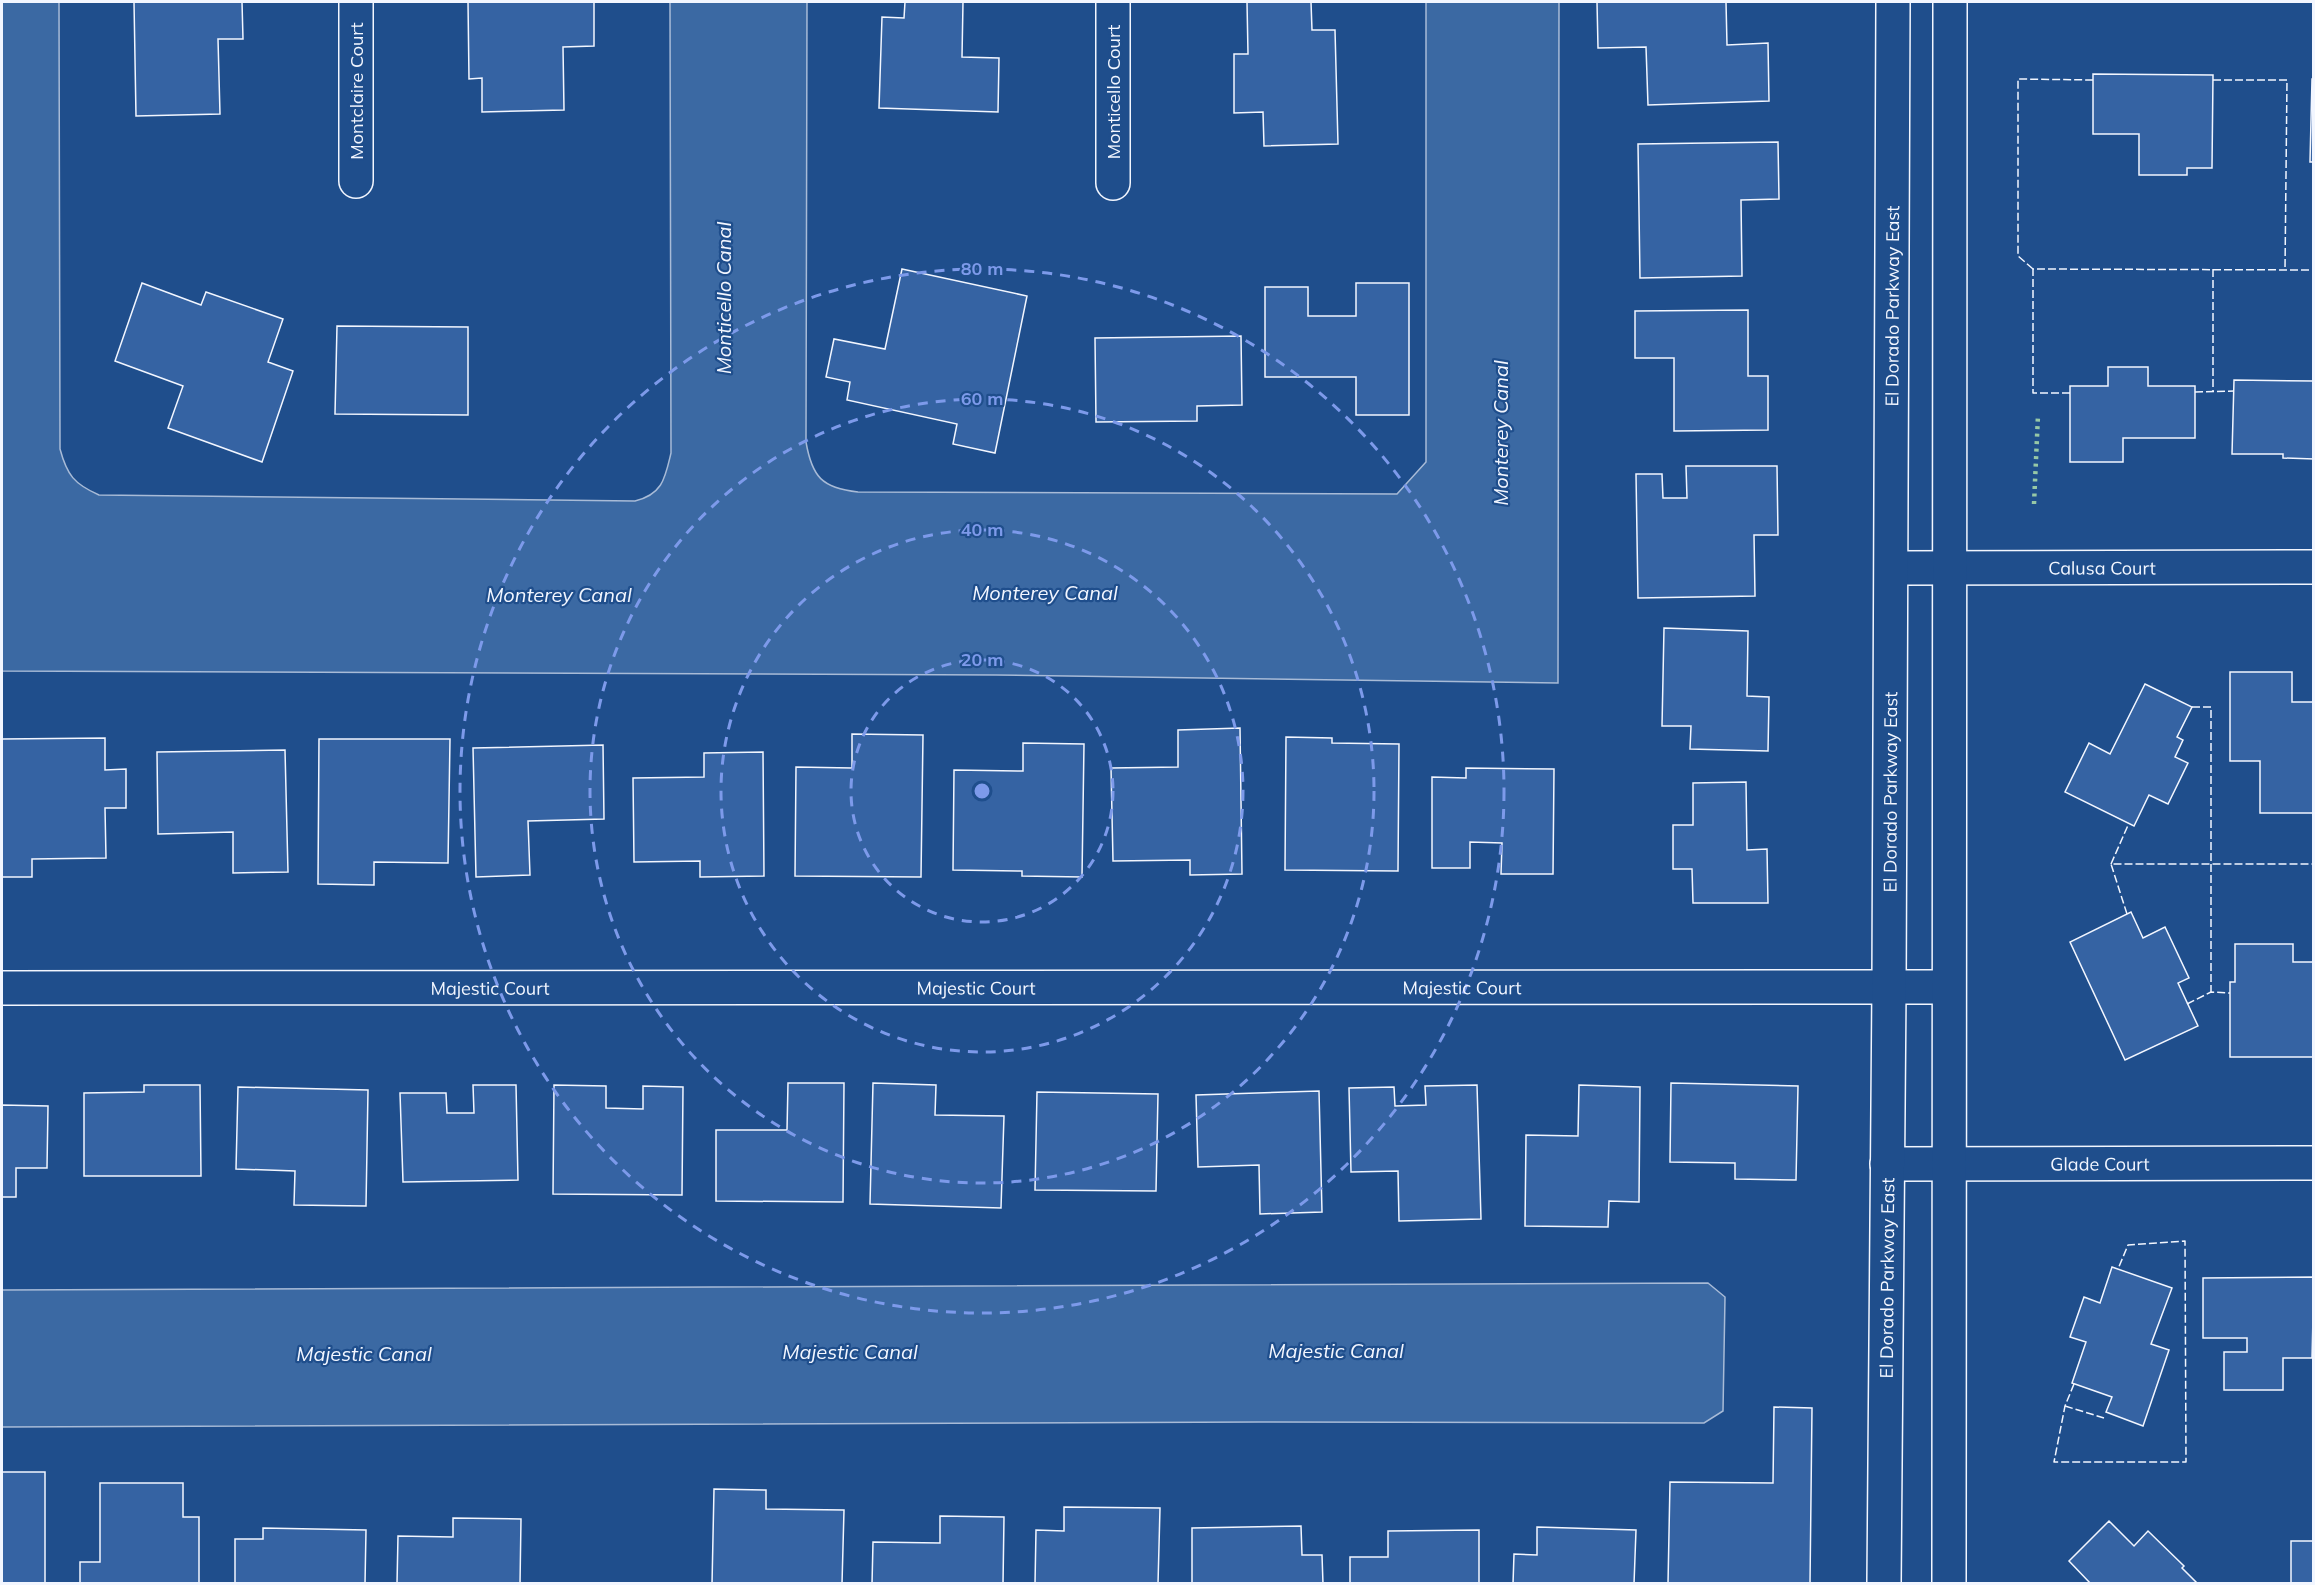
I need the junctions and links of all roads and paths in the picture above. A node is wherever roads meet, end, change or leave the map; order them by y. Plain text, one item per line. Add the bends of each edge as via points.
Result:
1 (356, 2) edge
2 (1113, 2) edge
3 (1893, 2) edge
4 (1950, 2) edge
5 (356, 181) dead end
6 (1113, 183) dead end
7 (2313, 567) edge
8 (1892, 568) junction
9 (1950, 568) junction
10 (1948, 987) junction
11 (2, 988) edge
12 (1890, 988) junction
13 (2313, 1163) edge
14 (1887, 1164) junction
15 (1949, 1164) junction
16 (1884, 1584) edge
17 (1949, 1584) edge

1 - 5 street, Montclaire Court
2 - 6 street, Monticello Court
3 - 8 street, El Dorado Parkway East
4 - 9 street
7 - 9 street, Calusa Court
8 - 9 street, Calusa Court
8 - 12 street, El Dorado Parkway East
9 - 10 street
10 - 12 street, Majestic Court
10 - 15 street
11 - 12 street, Majestic Court
12 - 14 street, El Dorado Parkway East
13 - 15 street, Glade Court
14 - 15 street, Glade Court
14 - 16 street, El Dorado Parkway East
15 - 17 street

